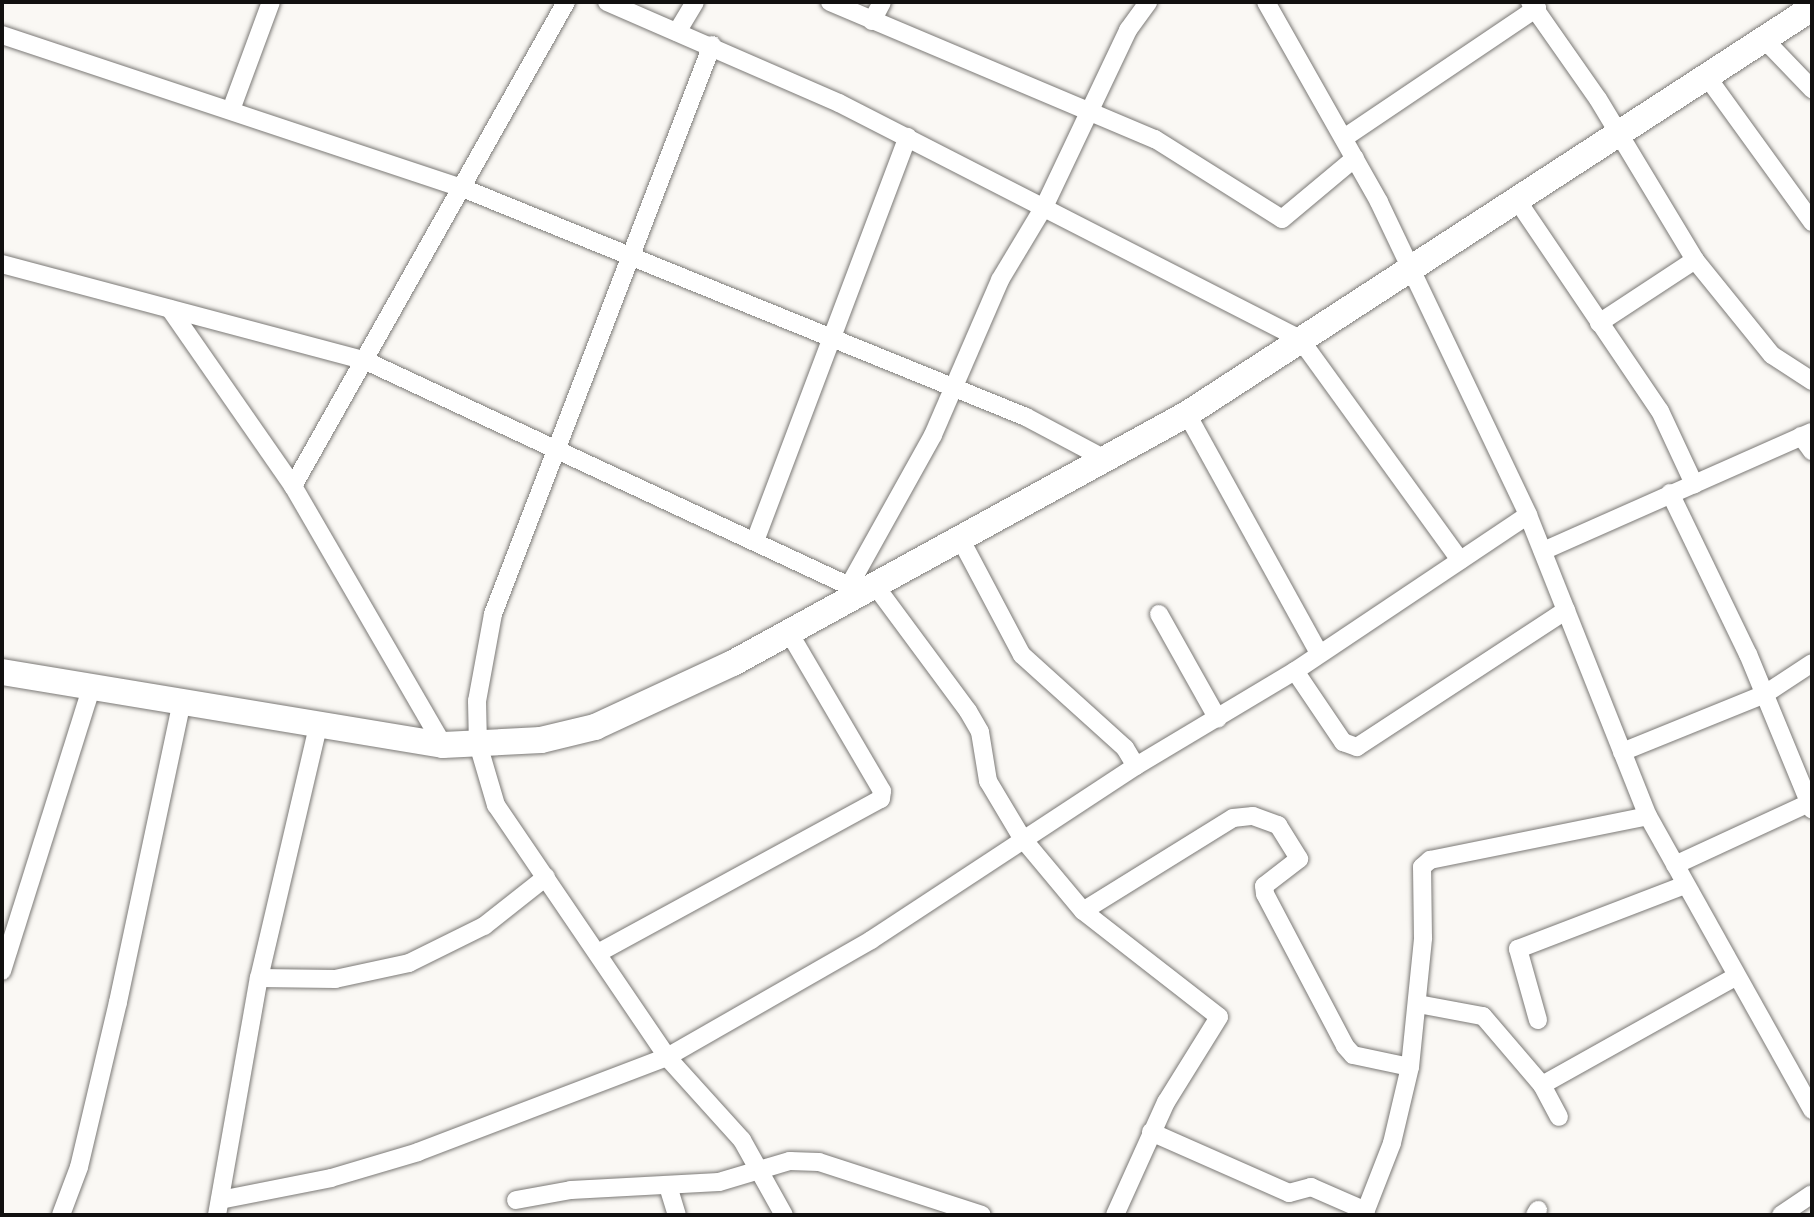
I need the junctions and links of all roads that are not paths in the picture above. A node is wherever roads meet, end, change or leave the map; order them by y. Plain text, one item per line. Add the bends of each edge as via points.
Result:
1 (271, 2) edge
2 (566, 2) edge
3 (607, 2) edge
4 (695, 2) edge
5 (830, 2) edge
6 (882, 2) edge
7 (1148, 2) edge
8 (1266, 2) edge
9 (1533, 5) edge
10 (1812, 8) edge
11 (872, 20) junction
12 (677, 32) junction
13 (2, 35) edge
14 (1763, 38) junction
15 (712, 45) junction
16 (1705, 74) junction
17 (1812, 89) edge
18 (1090, 108) junction
19 (231, 110) junction
20 (1618, 136) junction
21 (908, 137) junction
22 (1344, 138) junction
23 (1355, 158) junction
24 (460, 187) junction
25 (1519, 203) junction
26 (1045, 205) junction
27 (1812, 222) edge
28 (630, 254) junction
29 (1695, 260) junction
30 (2, 264) edge
31 (1412, 270) junction
32 (170, 309) junction
33 (1600, 323) junction
34 (1300, 340) junction
35 (829, 341) junction
36 (366, 361) junction
37 (1812, 381) edge
38 (950, 388) junction
39 (1187, 414) junction
40 (1806, 434) edge
41 (552, 447) junction
42 (1812, 451) edge
43 (1107, 460) junction
44 (1694, 484) junction
45 (293, 486) junction
46 (1670, 493) junction
47 (1528, 515) junction
48 (961, 540) junction
49 (755, 541) junction
50 (1543, 551) junction
51 (1460, 560) junction
52 (861, 587) junction
53 (1566, 610) junction
54 (1158, 614) dead end
55 (788, 631) junction
56 (1319, 653) junction
57 (1812, 663) edge
58 (1296, 671) junction
59 (2, 672) edge
60 (91, 689) junction
61 (1765, 694) junction
62 (181, 705) junction
63 (1218, 719) junction
64 (318, 726) junction
65 (478, 744) junction
66 (443, 746) junction
67 (1622, 752) junction
68 (1136, 766) junction
69 (1811, 806) edge
70 (1648, 817) junction
71 (1022, 838) junction
72 (1675, 865) junction
73 (546, 877) junction
74 (1685, 885) junction
75 (1083, 911) junction
76 (598, 953) junction
77 (2, 971) edge
78 (1737, 976) junction
79 (259, 978) junction
80 (1418, 1004) junction
81 (1538, 1020) dead end
82 (667, 1057) junction
83 (1410, 1067) junction
84 (1542, 1085) junction
85 (1812, 1110) edge
86 (1559, 1117) dead end
87 (1151, 1132) junction
88 (757, 1172) junction
89 (668, 1186) junction
90 (1812, 1194) edge
91 (516, 1199) dead end
92 (218, 1208) edge
93 (1365, 1213) edge
94 (61, 1215) edge
95 (677, 1215) edge
96 (784, 1215) edge
97 (982, 1215) edge
98 (1115, 1215) edge
99 (1781, 1215) edge

1 - 19 street
2 - 24 street
3 - 12 street
4 - 12 street
5 - 11 street
6 - 11 street
7 - 18 street
8 - 22 street
9 - 20 street
9 - 22 street
10 - 14 street
11 - 18 street via 993,75
12 - 15 street
13 - 19 street via 158,91
14 - 16 street
14 - 17 street
15 - 21 street
15 - 28 street
16 - 20 street
16 - 27 street
18 - 23 street via 1155,139 1282,219
18 - 26 street
19 - 24 street
20 - 25 street
20 - 29 street
21 - 26 street
21 - 35 street
22 - 23 street
23 - 31 street
24 - 28 street
24 - 36 street
25 - 31 street
25 - 33 street
26 - 34 street
26 - 38 street via 1000,280
28 - 35 street
28 - 41 street
29 - 33 street
29 - 37 street via 1772,355
30 - 32 street
31 - 34 street
31 - 47 street
32 - 36 street
32 - 45 street
33 - 44 street via 1660,411
34 - 39 street
34 - 51 street
35 - 38 street
35 - 49 street
36 - 41 street
36 - 45 street
38 - 43 street via 1067,435
38 - 52 street
39 - 43 street
39 - 56 street
40 - 42 street
40 - 44 street
41 - 49 street
41 - 65 street via 483,650
43 - 48 street
44 - 46 street
45 - 66 street
46 - 50 street
46 - 61 street
47 - 50 street
47 - 51 street
48 - 52 street
48 - 68 street via 1022,655 1125,748
49 - 52 street
50 - 53 street
51 - 56 street
52 - 55 street
52 - 71 street via 968,711 979,733 988,781
53 - 58 street via 1357,747 1343,742
53 - 67 street
54 - 63 street
55 - 65 street via 655,704 595,727 541,740
55 - 76 street via 882,791 881,799
56 - 58 street
57 - 61 street
58 - 63 street
59 - 60 street
60 - 62 street
60 - 77 street
61 - 67 street
61 - 69 street
62 - 64 street
62 - 94 street via 118,1002 79,1167
63 - 68 street
64 - 66 street
64 - 79 street
65 - 66 street
65 - 73 street via 487,788
67 - 70 street
68 - 71 street
69 - 72 street
70 - 72 street
70 - 80 street via 1430,860 1420,876
71 - 75 street
71 - 82 street via 860,947
72 - 74 street
73 - 76 street
73 - 79 street via 484,926 409,964 335,979
74 - 78 street
74 - 81 street via 1518,949
75 - 83 street via 1233,818 1253,816 1278,825 1299,859 1264,886 1265,894 1345,1046 1353,1055
75 - 87 street via 1219,1017
76 - 82 street
78 - 84 street
78 - 85 street
79 - 92 street
80 - 83 street
80 - 84 street via 1483,1016
82 - 88 street via 722,1114
82 - 92 street via 418,1152
83 - 93 street via 1392,1143
84 - 86 street
87 - 93 street via 1289,1193 1311,1187
87 - 98 street
88 - 89 street
88 - 96 street
88 - 97 street via 790,1161 818,1162
89 - 91 street via 571,1190
89 - 95 street
90 - 99 street

